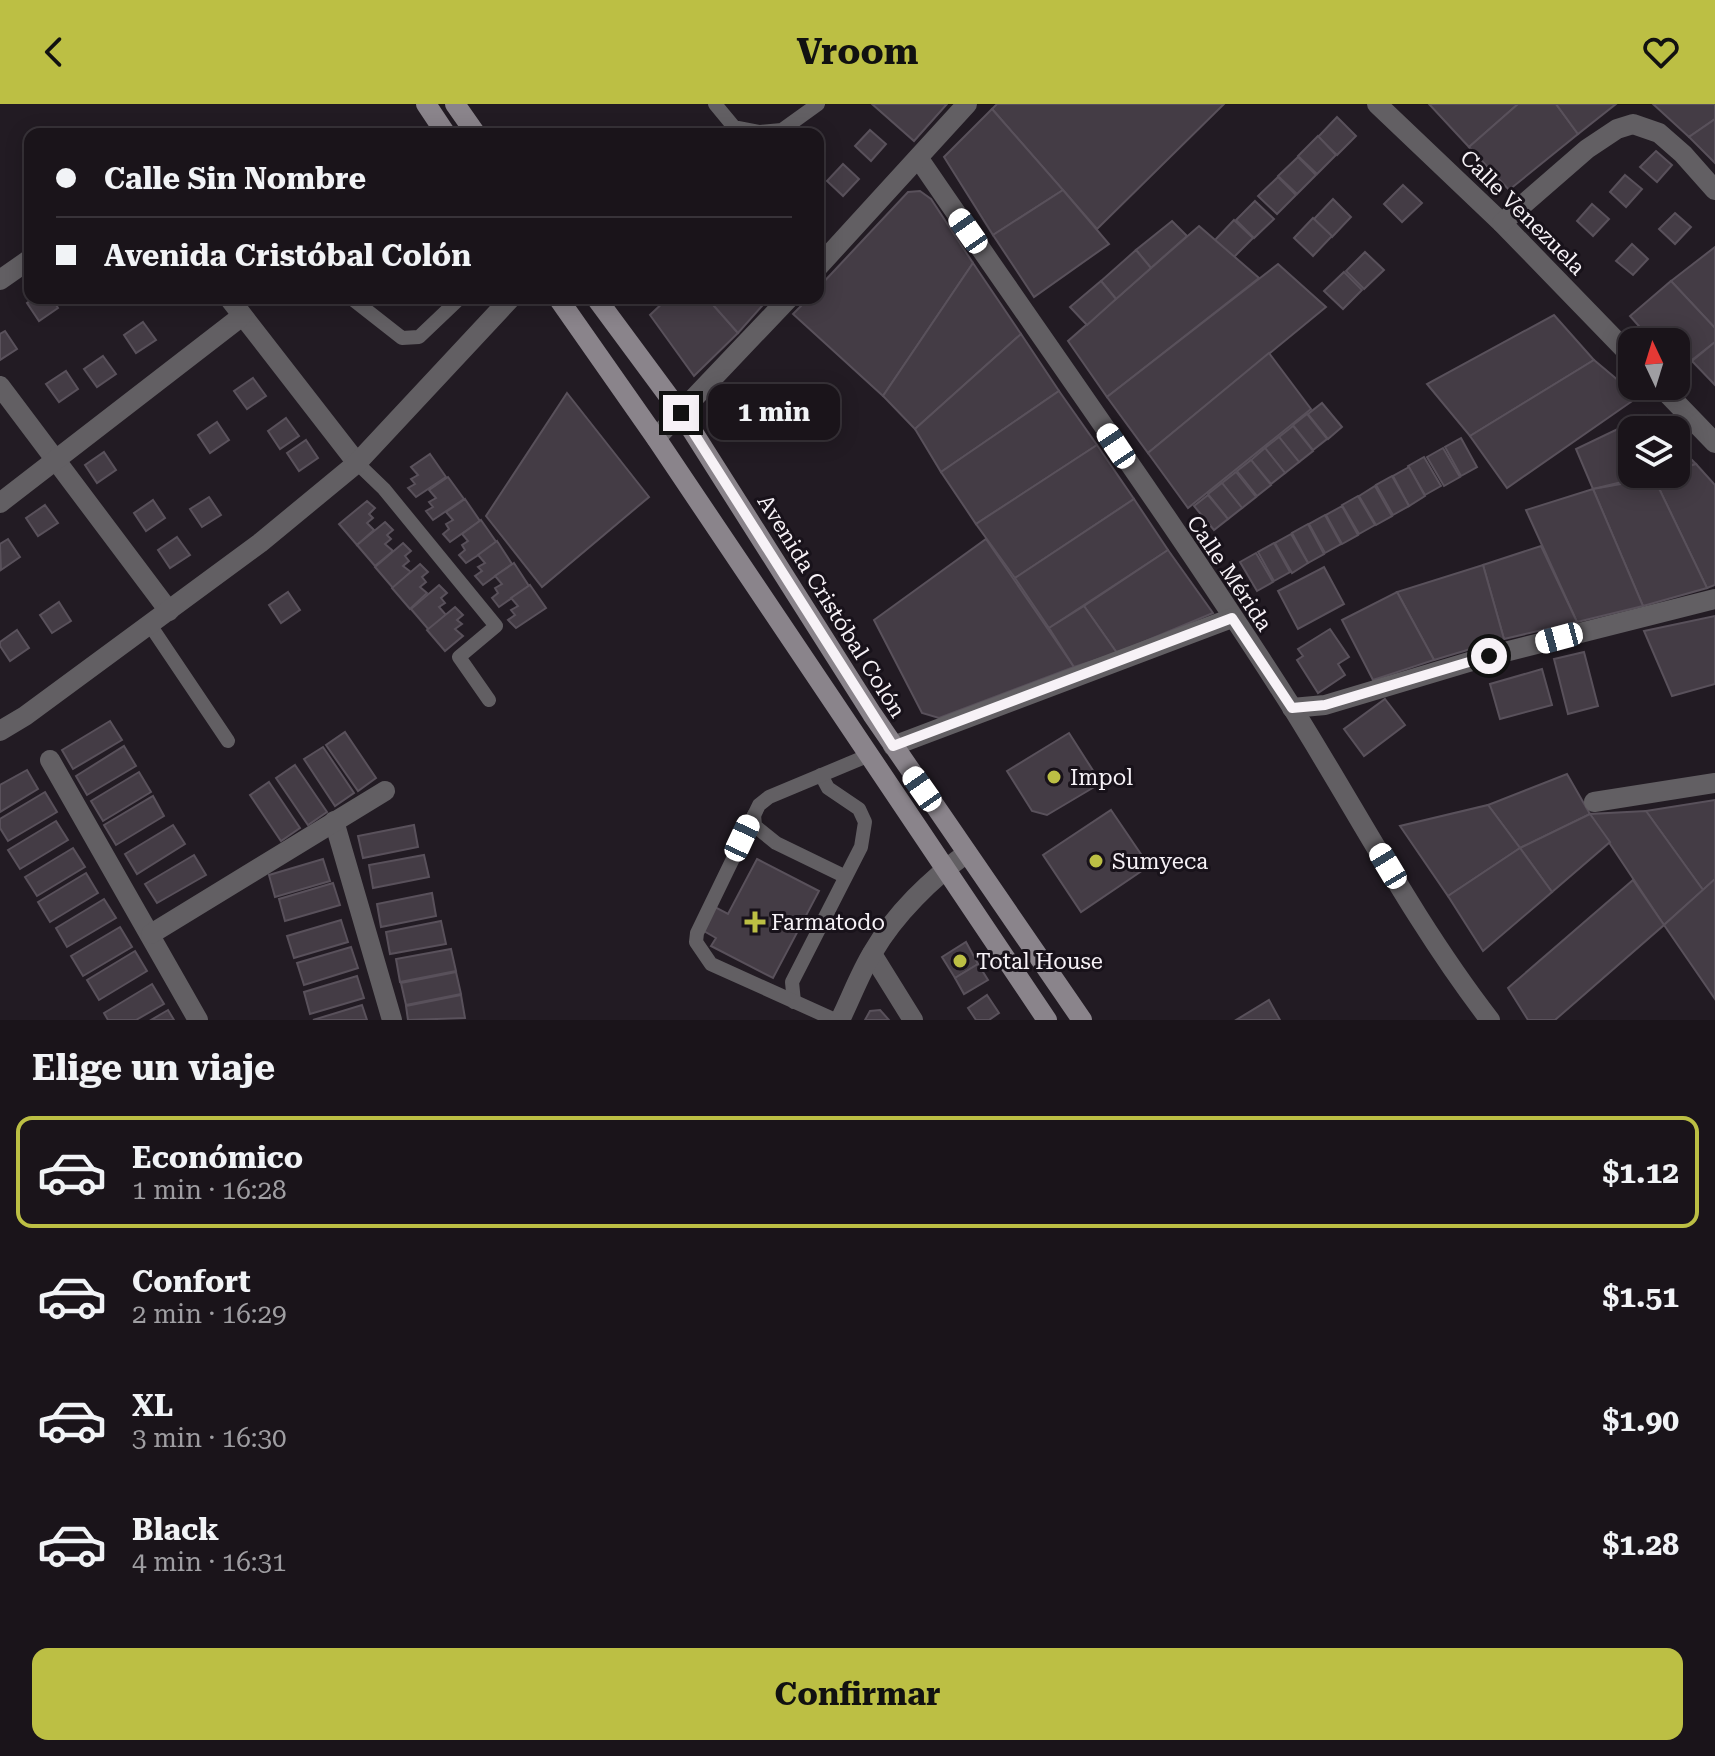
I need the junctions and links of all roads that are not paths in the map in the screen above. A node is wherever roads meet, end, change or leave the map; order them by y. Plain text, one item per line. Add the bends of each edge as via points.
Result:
1 (426, 104) edge
2 (455, 104) edge
3 (715, 104) edge
4 (818, 104) edge
5 (967, 104) edge
6 (1377, 104) edge
7 (442, 128) edge
8 (472, 128) edge
9 (739, 128) edge
10 (785, 128) edge
11 (919, 159) junction
12 (1715, 190) edge
13 (1502, 223) junction
14 (824, 261) edge
15 (24, 263) edge
16 (0, 280) edge
17 (233, 304) edge
18 (364, 304) edge
19 (454, 304) edge
20 (505, 304) edge
21 (562, 304) edge
22 (600, 304) edge
23 (783, 304) edge
24 (242, 316) junction
25 (1618, 343) edge
26 (0, 386) edge
27 (1674, 400) edge
28 (681, 413) junction
29 (656, 438) junction
30 (1715, 443) edge
31 (55, 459) junction
32 (357, 463) junction
33 (0, 503) edge
34 (1715, 599) edge
35 (169, 611) junction
36 (1232, 618) junction
37 (150, 625) junction
38 (489, 700) dead end
39 (1292, 708) junction
40 (0, 731) edge
41 (228, 741) dead end
42 (893, 746) junction
43 (867, 756) junction
44 (50, 760) dead end
45 (821, 775) junction
46 (1715, 783) edge
47 (385, 791) dead end
48 (1594, 802) dead end
49 (754, 815) junction
50 (334, 821) junction
51 (967, 853) junction
52 (945, 869) junction
53 (844, 876) junction
54 (151, 934) junction
55 (872, 954) junction
56 (794, 1002) junction
57 (198, 1020) edge
58 (392, 1020) edge
59 (838, 1020) edge
60 (913, 1020) edge
61 (1047, 1020) edge
62 (1082, 1020) edge
63 (1490, 1020) edge

1 - 7 street
2 - 8 street
3 - 9 lane
4 - 10 lane
5 - 11 street
6 - 13 street, Calle Venezuela
11 - 14 street
11 - 36 street, Calle Mérida
12 - 13 street via 1659,133 1633,124 1587,149
13 - 25 street, Calle Venezuela
15 - 16 street
17 - 24 street
18 - 19 lane via 402,338 419,337
20 - 32 street
21 - 29 street
22 - 28 street, Avenida Cristóbal Colón
23 - 28 street
24 - 31 street
24 - 32 street
26 - 31 street
27 - 30 street
28 - 29 street
28 - 42 street, Avenida Cristóbal Colón
29 - 43 street
31 - 33 street
31 - 35 street
32 - 35 street
32 - 38 lane via 496,626 459,657
34 - 39 street via 1489,656 1325,705
35 - 37 street
36 - 39 street, Calle Mérida
36 - 42 street
37 - 40 street
37 - 41 lane
39 - 63 street, Calle Mérida via 1452,970
42 - 51 street, Avenida Cristóbal Colón
43 - 45 lane
43 - 52 street
44 - 54 street
45 - 49 lane via 769,797
45 - 53 lane via 828,788 859,809 865,822 861,847
46 - 48 street
47 - 50 street
49 - 53 lane via 755,826 776,843
49 - 56 lane via 696,942 711,964
50 - 54 street
50 - 58 street
51 - 52 street
51 - 62 street, Avenida Cristóbal Colón
52 - 55 street via 892,924
52 - 61 street
53 - 56 lane via 792,982
54 - 57 street
55 - 59 street
55 - 60 street
56 - 59 lane

